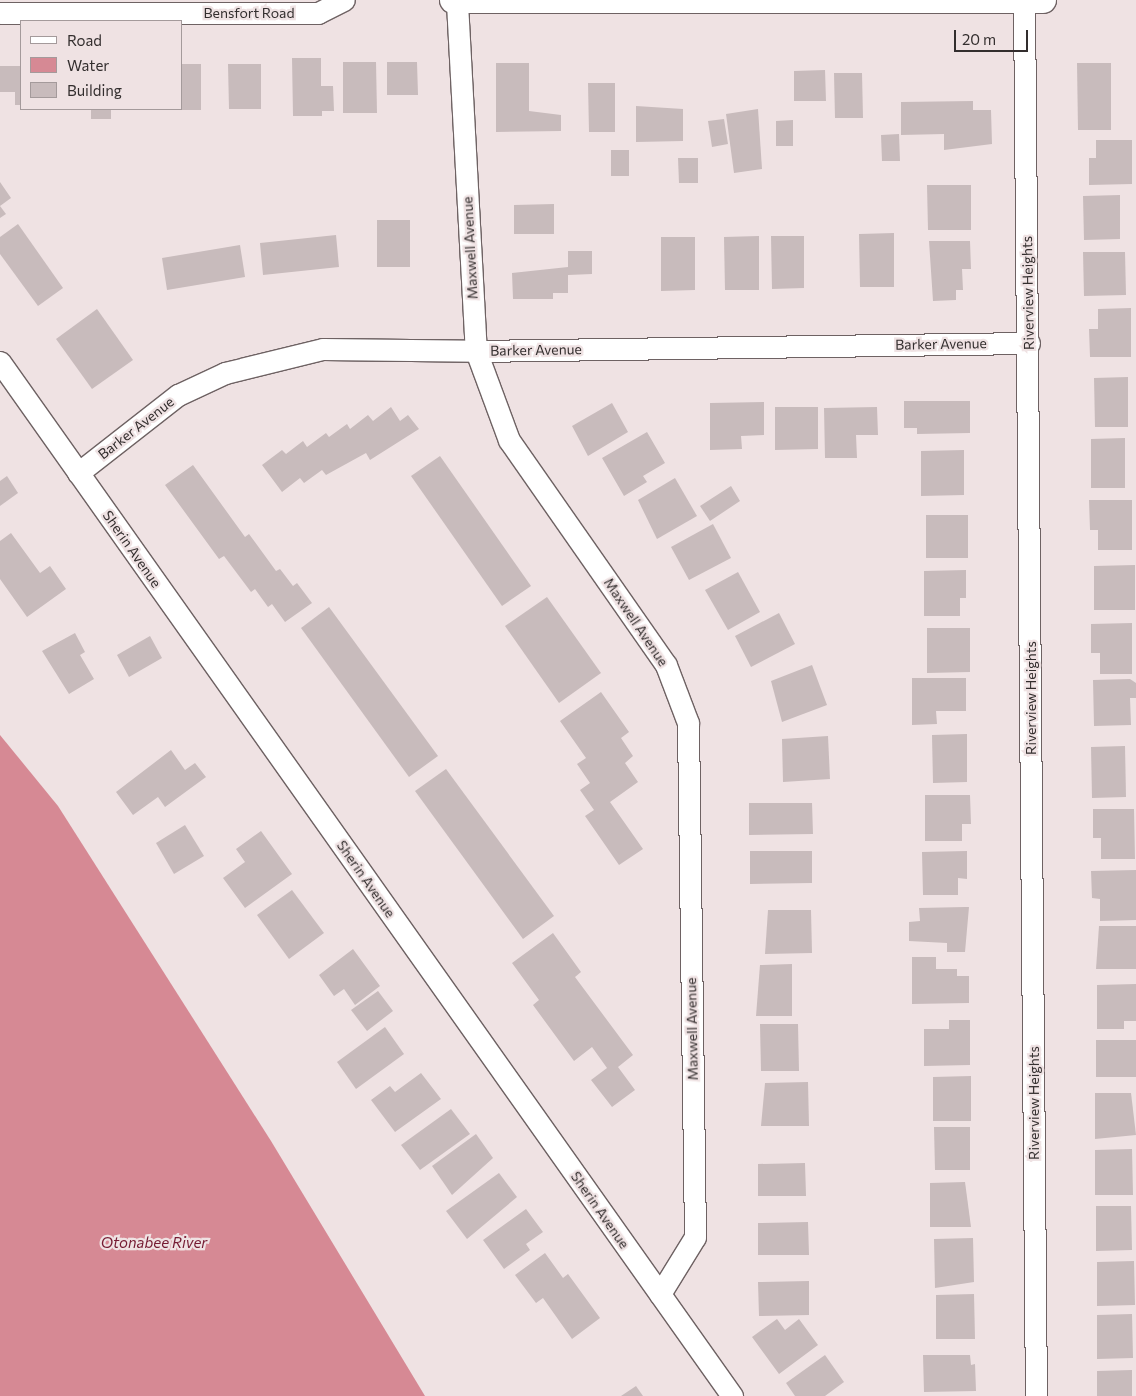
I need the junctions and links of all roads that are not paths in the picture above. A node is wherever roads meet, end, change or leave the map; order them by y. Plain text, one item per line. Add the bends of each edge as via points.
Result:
1 (344, 0) edge
2 (1024, 0) edge
3 (1043, 0) edge
4 (455, 2) edge
5 (0, 13) edge
6 (1029, 343) junction
7 (476, 351) junction
8 (0, 362) edge
9 (78, 473) junction
10 (660, 1294) junction
11 (732, 1396) edge
12 (1036, 1396) edge

1 - 5 street, Bensfort Road via 318,13
2 - 3 street
2 - 4 street
2 - 6 street, Riverview Heights
4 - 7 street, Maxwell Avenue
6 - 7 street, Barker Avenue
6 - 12 street, Riverview Heights
7 - 9 street, Barker Avenue via 322,349 225,372 178,394
7 - 10 street, Maxwell Avenue via 509,440 666,665 688,723 695,1237
8 - 9 street, Sherin Avenue
9 - 10 street, Sherin Avenue
10 - 11 street, Sherin Avenue

